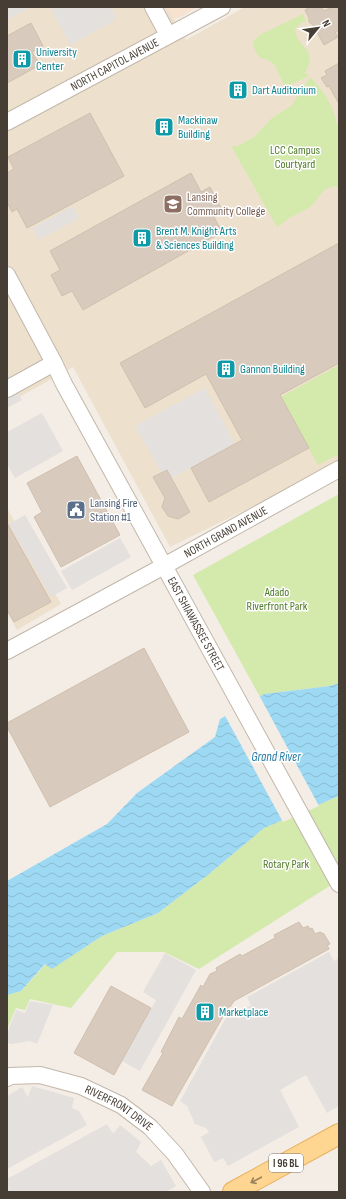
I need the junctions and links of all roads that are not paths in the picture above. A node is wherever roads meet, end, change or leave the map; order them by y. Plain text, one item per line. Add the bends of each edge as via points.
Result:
1 (153, 7) edge
2 (222, 7) edge
3 (168, 35) junction
4 (7, 122) edge
5 (7, 275) edge
6 (54, 364) junction
7 (7, 389) edge
8 (339, 469) edge
9 (164, 566) junction
10 (7, 651) edge
11 (337, 881) edge
12 (7, 1078) edge
13 (339, 1134) edge
14 (202, 1192) edge
15 (233, 1192) edge

1 - 3 street
2 - 3 street, NORTH CAPITOL AVENUE
3 - 4 street, NORTH CAPITOL AVENUE
5 - 6 street, EAST SHIAWASSEE STREET
6 - 7 street
6 - 9 street, EAST SHIAWASSEE STREET
8 - 9 street, NORTH GRAND AVENUE
9 - 10 street, NORTH GRAND AVENUE
9 - 11 street, EAST SHIAWASSEE STREET
12 - 14 street, RIVERFRONT DRIVE via 40,1075 80,1086 121,1105 150,1127 175,1154
13 -> 15 main road, I 96 BL

